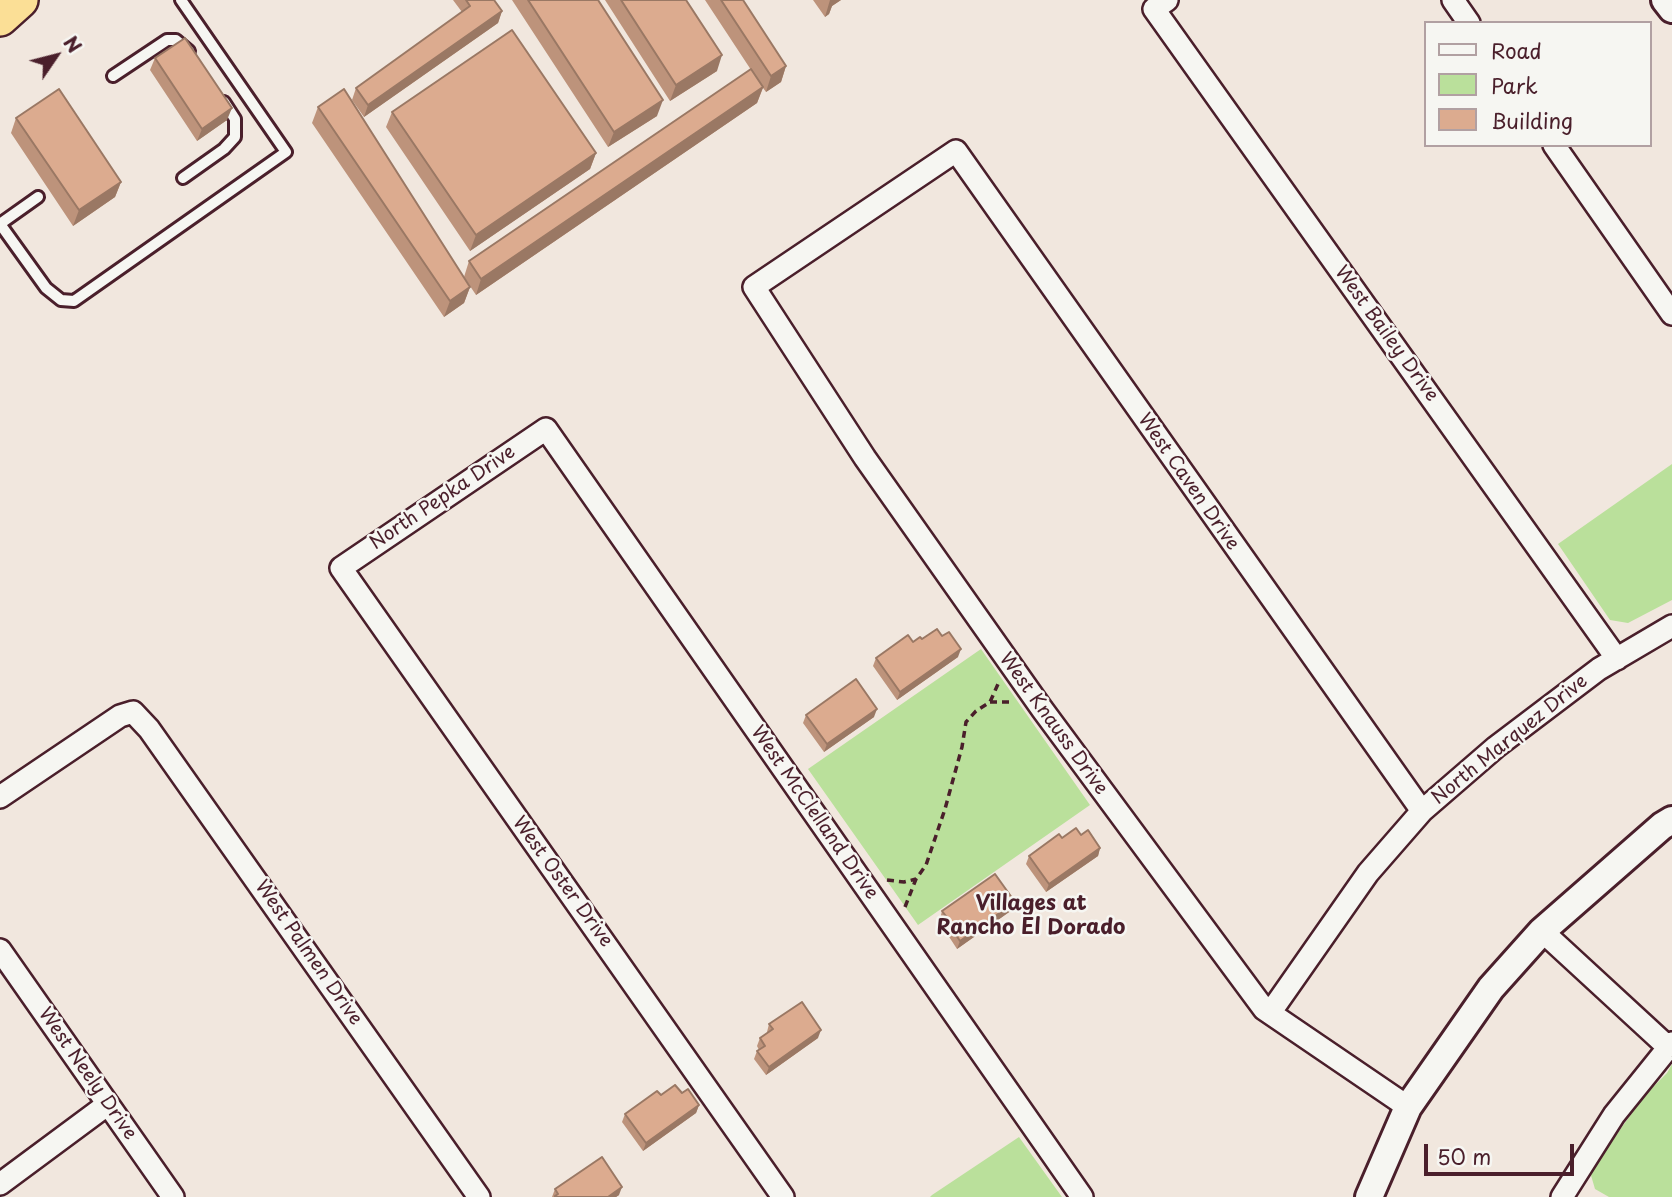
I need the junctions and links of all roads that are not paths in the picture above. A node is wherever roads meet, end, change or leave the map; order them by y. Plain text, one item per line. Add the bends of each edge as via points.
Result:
1 (20, 0) edge
2 (181, 0) edge
3 (1454, 0) edge
4 (1665, 0) edge
5 (1161, 4) edge
6 (1672, 9) edge
7 (0, 18) edge
8 (1468, 21) edge
9 (193, 56) edge
10 (113, 76) dead end
11 (215, 89) edge
12 (1555, 147) edge
13 (183, 178) dead end
14 (38, 197) dead end
15 (754, 287) joint
16 (1672, 314) edge
17 (546, 429) joint
18 (341, 568) joint
19 (1672, 626) edge
20 (1616, 659) junction
21 (0, 797) edge
22 (1422, 811) junction
23 (1672, 820) edge
24 (1542, 931) junction
25 (0, 950) edge
26 (1268, 1011) junction
27 (1670, 1045) edge
28 (108, 1104) junction
29 (1408, 1107) junction
30 (0, 1184) edge
31 (1564, 1196) edge
32 (173, 1197) edge
33 (479, 1197) edge
34 (783, 1197) edge
35 (1082, 1197) edge
36 (1369, 1197) edge

1 - 7 highway
2 - 14 lane via 286,152 74,301 61,300 46,288 0,223
3 - 8 street
4 - 6 street
5 - 20 street, West Bailey Drive
9 - 10 lane via 177,40 167,40
11 - 13 lane via 235,119 235,137
12 - 16 street
15 - 22 street, West Caven Drive via 956,151
15 - 26 street, West Knauss Drive via 865,458 1042,709
17 - 18 street, North Pepka Drive
17 - 35 street, West McClelland Drive
18 - 34 street, West Oster Drive
19 - 20 street, North Marquez Drive
20 - 22 street, North Marquez Drive via 1496,747
21 - 33 street, West Palmen Drive via 120,716 133,712
22 - 26 street, North Marquez Drive via 1368,873
23 - 24 street
24 - 27 street
24 - 29 street via 1491,988
25 - 28 street, West Neely Drive
26 - 29 street, West Knauss Drive
27 - 31 street via 1614,1115
28 - 30 street
28 - 32 street, West Neely Drive
29 - 36 street

